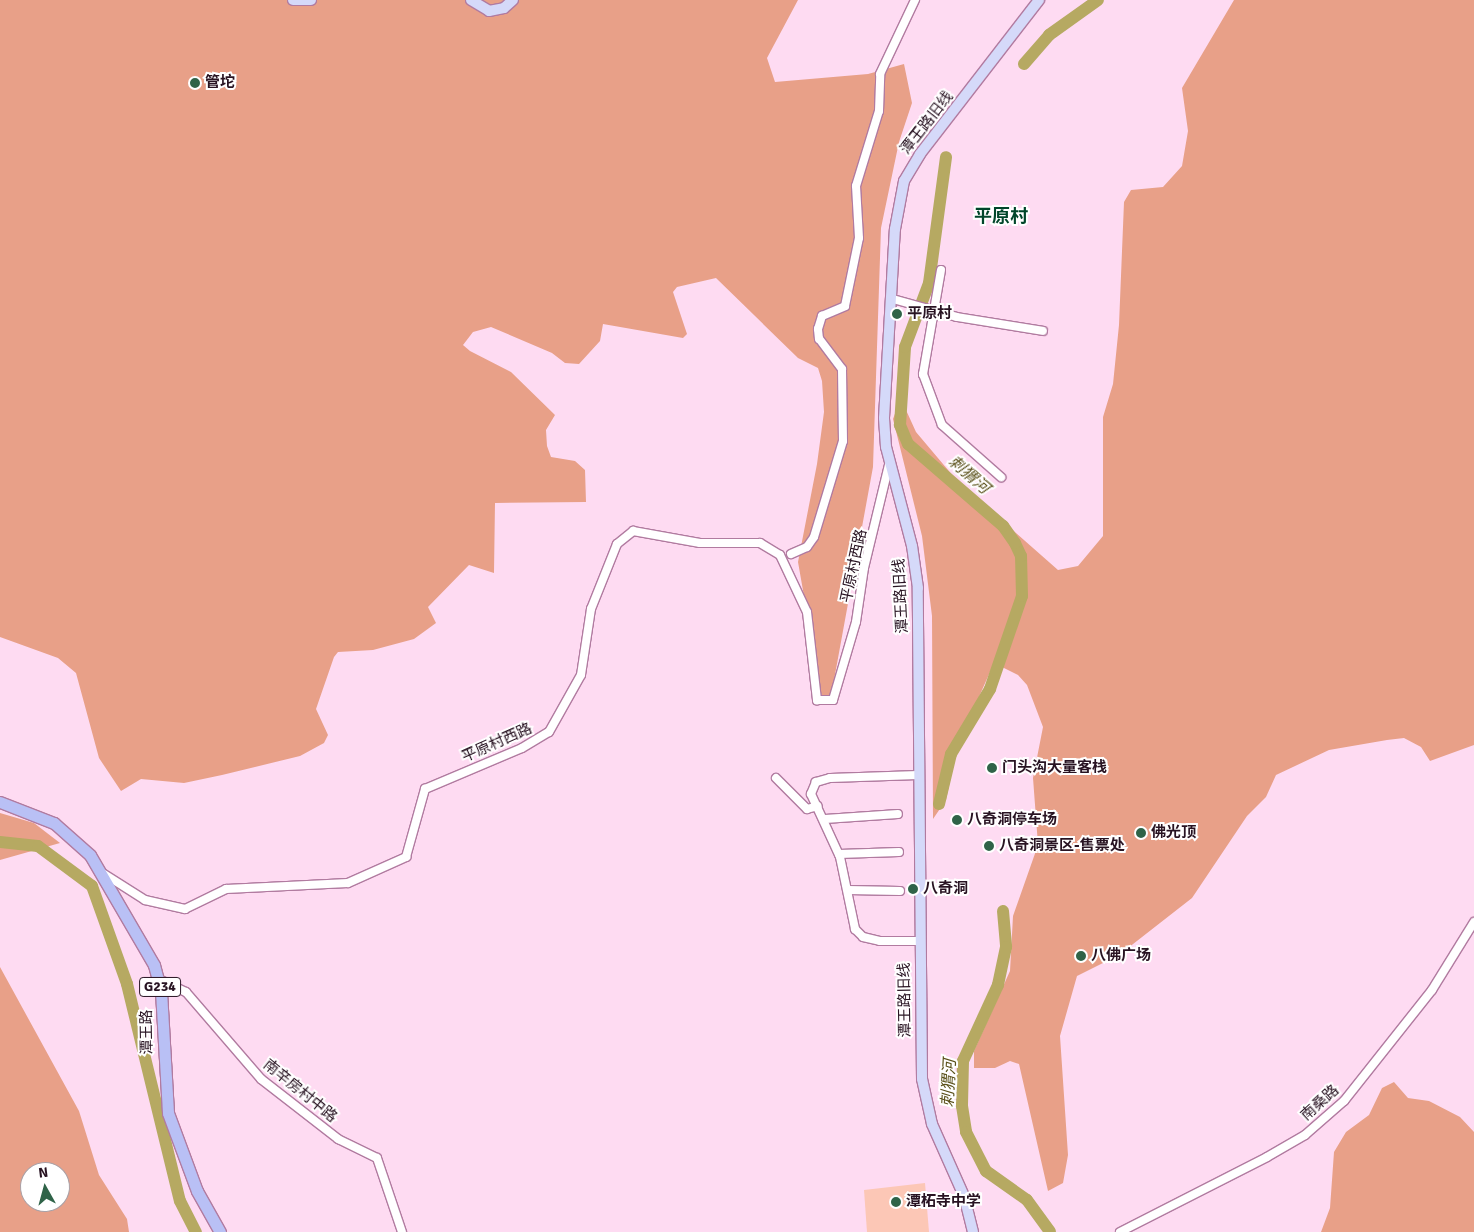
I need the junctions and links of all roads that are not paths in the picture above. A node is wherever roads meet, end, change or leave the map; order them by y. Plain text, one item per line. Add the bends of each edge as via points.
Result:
1 (293, 0) edge
2 (310, 0) edge
3 (471, 0) edge
4 (513, 0) edge
5 (915, 0) edge
6 (1039, 0) edge
7 (941, 270) dead end
8 (893, 299) junction
9 (932, 308) junction
10 (1043, 331) dead end
11 (890, 463) junction
12 (1001, 477) dead end
13 (792, 554) dead end
14 (918, 775) junction
15 (776, 778) dead end
16 (0, 802) edge
17 (818, 806) junction
18 (898, 814) dead end
19 (824, 819) junction
20 (899, 852) dead end
21 (839, 854) junction
22 (101, 872) junction
23 (848, 890) junction
24 (900, 890) dead end
25 (1474, 922) edge
26 (919, 941) junction
27 (159, 979) junction
28 (220, 1232) edge
29 (402, 1232) edge
30 (973, 1232) edge
31 (1120, 1232) edge

1 - 2 main road
3 - 4 main road via 489,11 504,8
5 - 13 street via 880,74 878,111 856,186 859,238 845,306 822,316 818,329 819,339 842,369 843,441 814,537 808,547
6 - 8 main road, 潭王路旧线 via 910,169 897,209
7 - 9 street
8 - 9 street
8 - 11 main road, 潭王路旧线 via 884,418
9 - 10 street via 957,317
9 - 12 street via 923,374 942,425
11 - 14 main road, 潭王路旧线 via 916,570
11 - 22 street, 平原村西路 via 864,568 856,622 833,700 818,700 807,612 780,555 760,543 700,543 633,531 617,544 591,608 580,675 549,732 522,748 425,789 406,857 348,883 226,889 185,909 145,900
14 - 17 street via 830,778 811,788
14 - 26 main road, 潭王路旧线
15 - 17 street via 807,809
16 - 22 highway, 潭王路 / G234 via 54,823
17 - 19 street
18 - 19 street
19 - 21 street
20 - 21 street
21 - 23 street
22 - 27 highway, 潭王路 / G234
23 - 24 street
23 - 26 street via 855,929 863,937
25 - 31 street, 南桑路 via 1432,990 1344,1101 1305,1135 1275,1153
26 - 30 main road, 潭王路旧线 via 925,1096
27 - 28 highway, 潭王路 / G234 via 168,1113 197,1190
27 - 29 street, 南辛房村中路 via 186,992 261,1079 338,1139 378,1158

